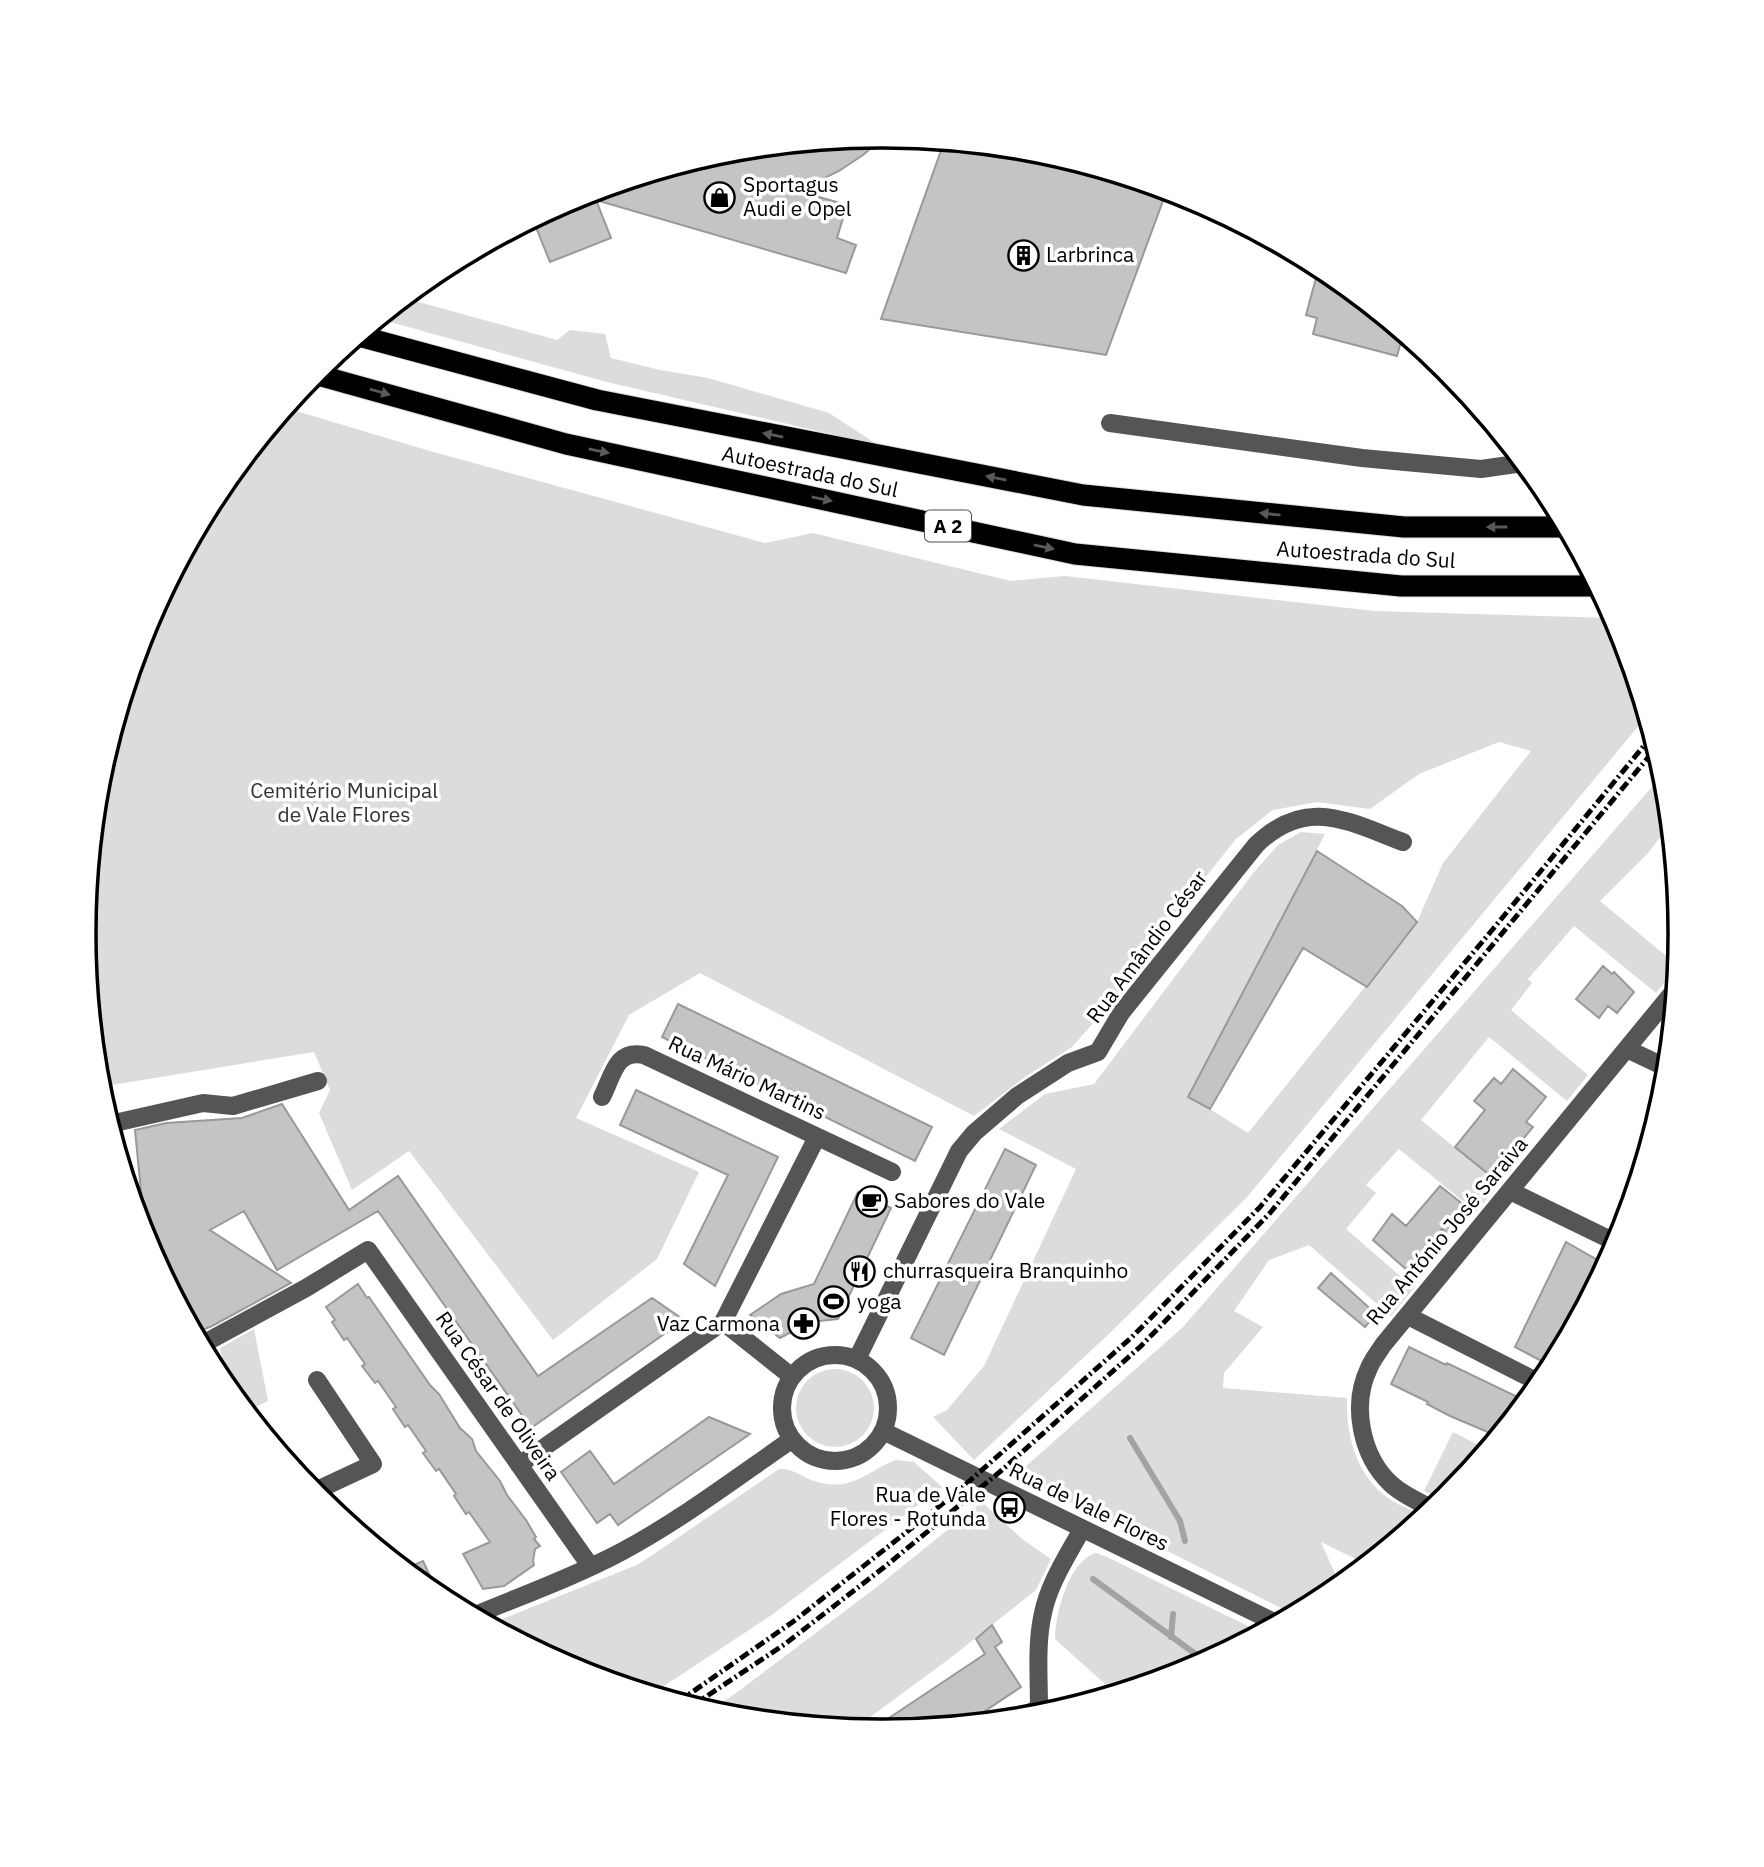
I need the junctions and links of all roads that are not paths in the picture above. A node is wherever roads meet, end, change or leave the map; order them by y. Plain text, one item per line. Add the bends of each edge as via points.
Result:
1 (370, 338) edge
2 (327, 377) edge
3 (1110, 423) dead end
4 (1512, 465) edge
5 (1553, 527) edge
6 (1587, 586) edge
7 (1403, 842) dead end
8 (1664, 1003) edge
9 (1627, 1049) junction
10 (1657, 1063) edge
11 (318, 1081) dead end
12 (602, 1097) dead end
13 (119, 1122) edge
14 (817, 1137) junction
15 (892, 1172) dead end
16 (1510, 1191) junction
17 (1606, 1238) edge
18 (1408, 1316) junction
19 (723, 1322) junction
20 (210, 1340) edge
21 (857, 1359) junction
22 (791, 1376) junction
23 (1530, 1378) edge
24 (317, 1380) dead end
25 (883, 1431) junction
26 (791, 1440) junction
27 (519, 1465) junction
28 (325, 1487) edge
29 (1423, 1503) edge
30 (1082, 1529) junction
31 (591, 1567) junction
32 (484, 1611) edge
33 (1267, 1618) edge
34 (1042, 1702) edge

5 -> 1 highway, Autoestrada do Sul via 1404,527 1083,495 597,400
2 -> 6 highway, Autoestrada do Sul / A 2 via 566,444 1075,554 1401,586
3 - 4 street via 1363,458 1481,469
7 - 21 street, Rua Amândio César via 1318,816 1287,821 1256,845 1121,1013 1098,1052 1069,1063 1026,1090 959,1151
8 - 9 street, Rua António José Saraiva
9 - 10 street
9 - 16 street, Rua António José Saraiva
11 - 13 street via 233,1106 203,1103
12 - 14 street, Rua Mário Martins via 622,1057 632,1052
14 - 15 street, Rua Mário Martins
14 - 19 street
16 - 17 street
16 - 18 street, Rua António José Saraiva
18 - 23 street
18 - 29 street, Rua António José Saraiva via 1368,1369 1360,1398 1360,1425 1376,1466 1391,1484
19 - 22 street
19 - 27 street
20 - 27 street, Rua César de Oliveira via 368,1250
21 - 22 street via 821,1356
21 - 25 street via 876,1375 887,1398
22 - 26 street via 782,1397 782,1419
24 - 28 street via 373,1464
25 - 26 street via 865,1452 839,1461 813,1457
25 - 30 street, Rua de Vale Flores
26 - 31 street via 651,1535
27 - 31 street, Rua César de Oliveira
30 - 33 street, Rua de Vale Flores
30 - 34 street via 1043,1612
31 - 32 street

